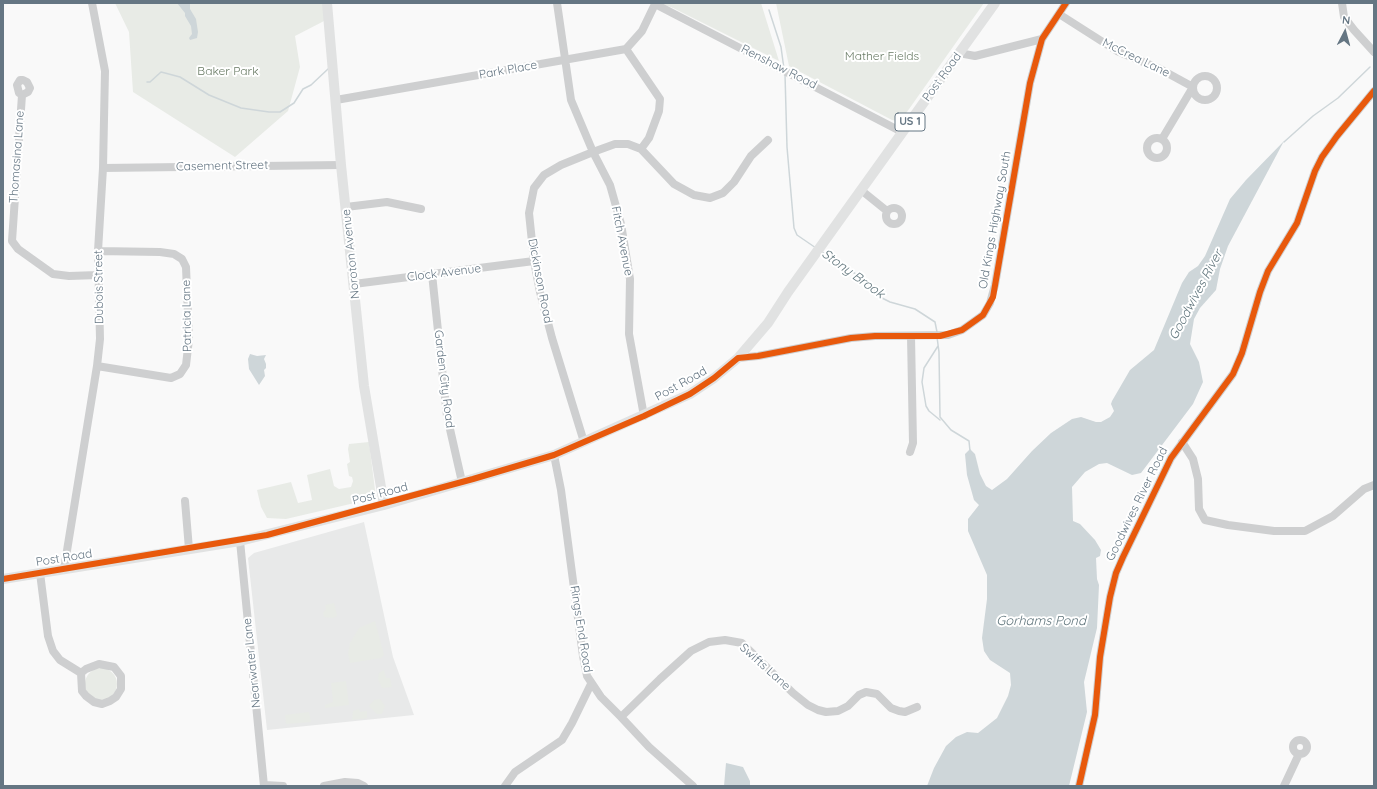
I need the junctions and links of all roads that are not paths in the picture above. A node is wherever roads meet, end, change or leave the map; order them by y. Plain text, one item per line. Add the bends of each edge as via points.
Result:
1 (92, 3) edge
2 (327, 3) edge
3 (557, 3) edge
4 (994, 3) edge
5 (1066, 3) edge
6 (1342, 3) edge
7 (655, 4) edge
8 (1059, 14) junction
9 (1042, 39) junction
10 (626, 49) junction
11 (1374, 52) edge
12 (959, 53) junction
13 (565, 61) junction
14 (1374, 91) edge
15 (22, 95) dead end
16 (336, 100) junction
17 (902, 132) junction
18 (1162, 138) dead end
19 (768, 140) dead end
20 (641, 148) junction
21 (593, 152) junction
22 (341, 165) junction
23 (103, 168) junction
24 (861, 190) junction
25 (346, 207) junction
26 (421, 209) dead end
27 (887, 211) dead end
28 (98, 251) junction
29 (534, 261) junction
30 (432, 274) junction
31 (98, 275) junction
32 (354, 284) junction
33 (911, 336) junction
34 (738, 358) junction
35 (97, 366) junction
36 (644, 416) junction
37 (584, 442) junction
38 (1182, 442) junction
39 (910, 452) dead end
40 (554, 455) junction
41 (462, 482) junction
42 (1374, 485) edge
43 (185, 501) dead end
44 (384, 505) junction
45 (240, 541) junction
46 (189, 549) junction
47 (64, 569) junction
48 (40, 573) junction
49 (3, 579) edge
50 (81, 672) junction
51 (591, 684) junction
52 (916, 707) dead end
53 (621, 717) junction
54 (1299, 754) dead end
55 (264, 786) edge
56 (283, 786) edge
57 (324, 786) edge
58 (364, 786) edge
59 (505, 786) edge
60 (693, 786) edge
61 (1078, 786) edge
62 (1284, 786) edge

1 - 23 street, Dubois Street via 105,71
2 - 16 main road, Noroton Avenue
3 - 13 street, Fitch Avenue
4 - 12 main road, Post Road / US 1
5 - 8 street, Old Kings Highway South
6 - 11 street via 1344,17
7 - 10 street via 642,31
7 - 17 street, Renshaw Road
8 - 9 street, Old Kings Highway South
8 - 18 street, McCrea Lane via 1117,51 1160,69 1193,87
9 - 12 street via 975,56
9 - 33 street, Old Kings Highway South via 1030,83 992,297 987,309 977,320 957,332 936,336
10 - 13 street, Park Place
10 - 20 street via 660,99 659,111 649,138
12 - 17 main road, Post Road / US 1
13 - 16 street, Park Place
13 - 21 street, Fitch Avenue via 571,100
14 - 38 street, Goodwives River Road via 1322,157 1297,223 1268,271 1233,374
15 - 31 street, Thomasina Lane via 12,241 18,249 53,274
16 - 22 main road, Noroton Avenue
17 - 24 main road, Post Road / US 1
19 - 20 street via 751,156 734,182 723,192 710,198 694,196 674,184
20 - 21 street, Dickinson Road via 615,144
21 - 29 street, Dickinson Road via 544,175 534,188 529,213
21 - 36 street, Fitch Avenue via 610,185 621,224 630,279 629,334
22 - 23 street, Casement Street
22 - 25 main road, Noroton Avenue
23 - 28 street, Dubois Street
24 - 27 street
24 - 34 main road, Post Road / US 1 via 768,323
25 - 26 street via 387,202
25 - 32 main road, Noroton Avenue
28 - 31 street, Dubois Street
28 - 35 street, Patricia Lane via 160,252 182,258 186,267 189,339 186,364 180,374 171,378
29 - 30 street, Clock Avenue
29 - 37 street, Dickinson Road via 552,338
30 - 32 street, Clock Avenue
30 - 41 street, Garden City Road via 447,416
31 - 35 street, Dubois Street via 100,319
32 - 44 main road, Noroton Avenue via 364,386
33 - 34 street, Old Kings Highway South via 851,338
33 - 39 street via 914,443
34 - 36 main road, Post Road / US 1 via 690,394
35 - 47 street, Dubois Street
36 - 37 main road, Post Road / US 1
37 - 40 main road, Post Road / US 1
38 - 42 street via 1193,459 1198,479 1199,510 1205,520 1287,532 1305,531 1333,516 1364,489
38 - 61 street, Goodwives River Road via 1165,469 1114,578 1101,648 1097,704
40 - 41 main road, Post Road / US 1
40 - 51 street, Rings End Road via 561,490 584,668
41 - 44 main road, Post Road / US 1
43 - 46 street
44 - 45 main road, Post Road / US 1
45 - 46 main road, Post Road / US 1
45 - 55 street, Nearwater Lane
46 - 47 main road, Post Road / US 1
47 - 48 main road, Post Road / US 1
48 - 49 main road, Post Road / US 1
48 - 50 street via 48,636 53,652 60,660
50 - 50 street via 82,691 94,702 102,704 110,701 121,689 121,676 114,667 99,664
51 - 53 street, Rings End Road
51 - 59 street via 562,740 516,772
52 - 53 street, Swifts Lane via 905,712 899,711 891,708 877,694 866,692 838,711 818,710 793,693 742,643 725,640 709,642 691,651
53 - 60 street, Rings End Road via 649,747
54 - 62 street
55 - 56 street
57 - 58 street via 345,782

